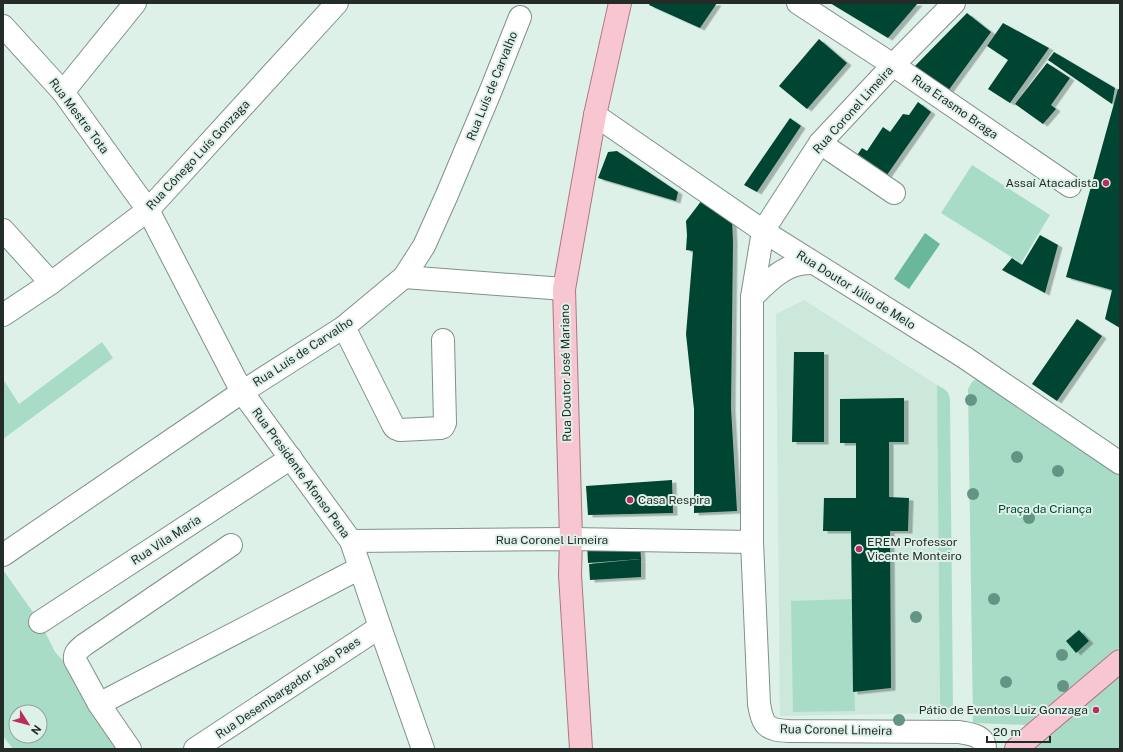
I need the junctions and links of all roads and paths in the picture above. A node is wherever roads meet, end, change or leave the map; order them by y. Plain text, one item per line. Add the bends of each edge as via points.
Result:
1 (135, 3) edge
2 (337, 3) edge
3 (620, 3) edge
4 (798, 3) edge
5 (954, 3) edge
6 (520, 17) dead end
7 (3, 26) edge
8 (893, 65) junction
9 (63, 92) junction
10 (595, 115) junction
11 (820, 143) junction
12 (1070, 186) dead end
13 (894, 193) dead end
14 (148, 210) junction
15 (3, 230) edge
16 (763, 231) junction
17 (812, 263) junction
18 (404, 278) junction
19 (51, 283) junction
20 (564, 290) junction
21 (752, 297) junction
22 (3, 316) edge
23 (344, 327) junction
24 (443, 340) dead end
25 (242, 392) junction
26 (291, 458) junction
27 (1120, 463) edge
28 (571, 539) junction
29 (351, 540) junction
30 (752, 542) junction
31 (232, 545) dead end
32 (3, 555) edge
33 (360, 568) junction
34 (40, 622) dead end
35 (380, 627) junction
36 (1120, 661) edge
37 (98, 704) junction
38 (206, 746) edge
39 (130, 749) edge
40 (423, 749) edge
41 (581, 749) edge
42 (985, 749) edge
43 (1016, 749) edge

1 - 9 street
2 - 14 street, Rua Cônego Luís Gonzaga
3 - 10 main road, Rua Doutor José Mariano
4 - 8 street, Rua Erasmo Braga
5 - 8 street, Rua Coronel Limeira
6 - 18 street, Rua Luís de Carvalho via 446,198 424,246
7 - 9 street, Rua Mestre Tota
8 - 11 street, Rua Coronel Limeira
8 - 12 street, Rua Erasmo Braga
9 - 14 street, Rua Mestre Tota
10 - 16 street, Rua Doutor Júlio de Melo
10 - 20 main road, Rua Doutor José Mariano
11 - 13 street
11 - 16 street, Rua Coronel Limeira
14 - 19 street, Rua Cônego Luís Gonzaga
14 - 25 street, Rua Presidente Afonso Pena
15 - 19 street
16 - 17 street, Rua Doutor Júlio de Melo
16 - 21 street, Rua Coronel Limeira
17 - 21 street via 798,264 784,271
17 - 27 street, Rua Doutor Júlio de Melo via 964,357
18 - 20 street
18 - 23 street, Rua Luís de Carvalho
19 - 22 street, Rua Cônego Luís Gonzaga
20 - 28 main road, Rua Doutor José Mariano
21 - 30 street, Rua Coronel Limeira
23 - 24 street via 393,425 400,430 440,428 445,423
23 - 25 street, Rua Luís de Carvalho
25 - 26 street, Rua Presidente Afonso Pena
25 - 32 street, Rua Luís de Carvalho
26 - 29 street, Rua Presidente Afonso Pena
26 - 34 street, Rua Vila Maria
28 - 29 street, Rua Coronel Limeira
28 - 30 street, Rua Coronel Limeira
28 - 41 main road, Rua Doutor José Mariano via 570,574
29 - 33 street, Rua Presidente Afonso Pena
30 - 42 street, Rua Coronel Limeira via 760,704 765,724 777,730 789,731 958,732 982,738
31 - 37 street via 77,651 74,660
33 - 35 street, Rua Presidente Afonso Pena
33 - 37 street
35 - 38 street, Rua Desembargador João Paes
35 - 40 street, Rua Presidente Afonso Pena
36 - 43 main road
37 - 39 street

